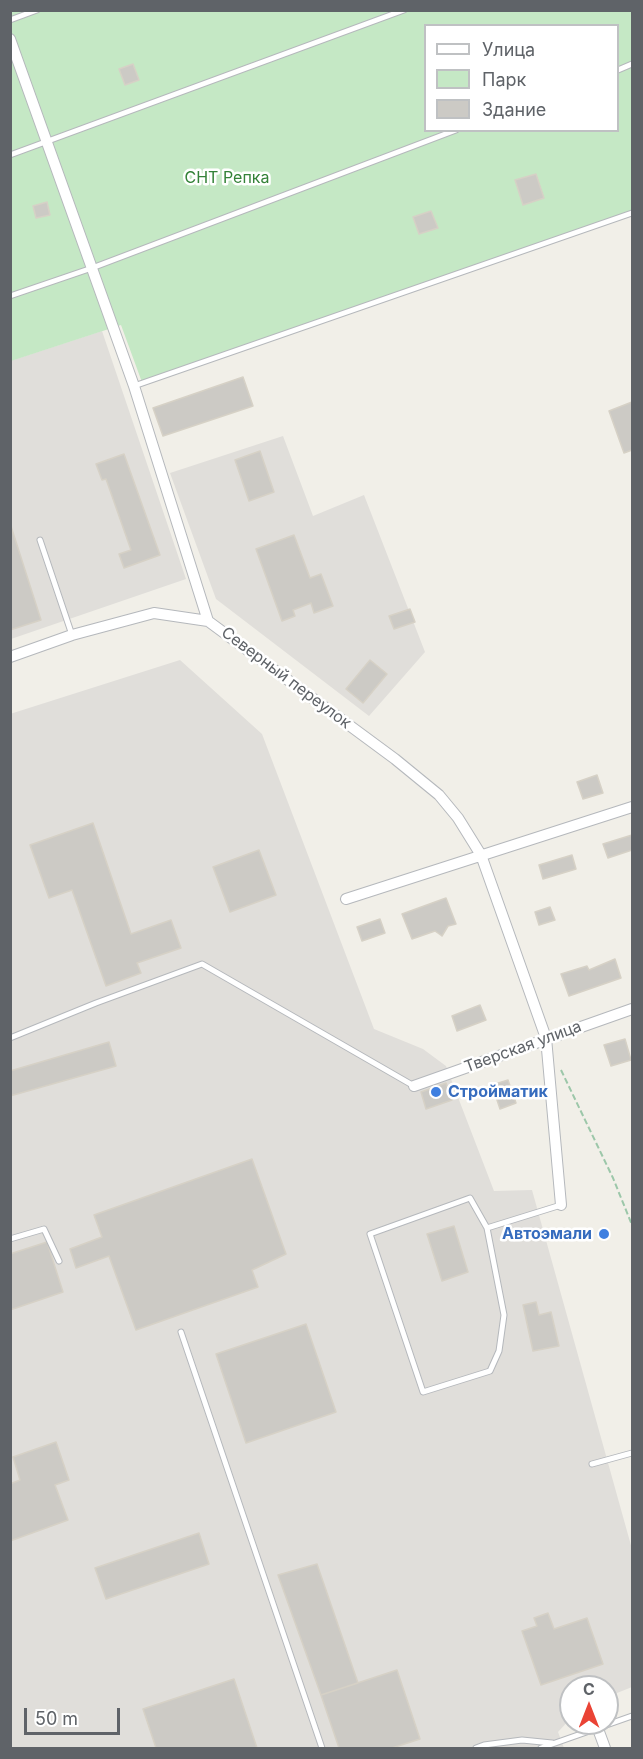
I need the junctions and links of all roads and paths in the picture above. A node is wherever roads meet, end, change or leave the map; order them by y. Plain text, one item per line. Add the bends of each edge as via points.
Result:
1 (37, 10) edge
2 (404, 10) edge
3 (10, 20) edge
4 (10, 39) edge
5 (451, 132) edge
6 (47, 142) junction
7 (10, 155) edge
8 (633, 213) edge
9 (92, 268) junction
10 (10, 296) edge
11 (134, 386) junction
12 (40, 540) dead end
13 (208, 621) junction
14 (72, 635) junction
15 (10, 657) edge
16 (633, 807) edge
17 (482, 855) junction
18 (346, 899) dead end
19 (633, 1009) edge
20 (10, 1038) edge
21 (546, 1038) junction
22 (561, 1070) dead end
23 (414, 1086) joint
24 (561, 1205) joint
25 (633, 1225) edge
26 (487, 1228) junction
27 (10, 1239) edge
28 (58, 1261) dead end
29 (181, 1332) dead end
30 (633, 1453) edge
31 (592, 1464) dead end
32 (579, 1735) edge
33 (554, 1743) junction
34 (322, 1749) edge
35 (476, 1749) edge
36 (541, 1749) edge

1 - 3 lane
2 - 6 lane
4 - 6 street
5 - 9 lane
6 - 7 lane
6 - 9 street
8 - 11 lane
9 - 10 lane
9 - 11 street
11 - 13 street
12 - 14 lane
13 - 14 street, Северный переулок via 154,613
13 - 17 street, Северный переулок via 439,795
14 - 15 street, Северный переулок
16 - 17 street
17 - 18 street
17 - 21 street, Северный переулок
19 - 21 street, Тверская улица
20 - 23 lane via 202,964
21 - 23 street, Тверская улица
21 - 24 street, Северный переулок
22 - 25 path
24 - 26 lane
26 - 26 lane via 470,1198 370,1234 423,1392 490,1371 499,1351 504,1316
27 - 28 lane via 44,1229
29 - 34 lane
30 - 31 lane
32 - 33 lane
33 - 35 lane via 522,1740
33 - 36 lane

